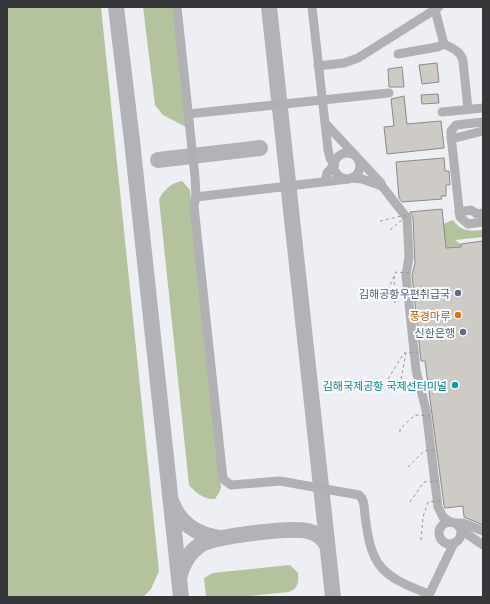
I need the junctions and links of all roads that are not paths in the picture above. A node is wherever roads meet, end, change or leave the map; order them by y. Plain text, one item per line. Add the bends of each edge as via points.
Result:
1 (177, 7) edge
2 (312, 7) edge
3 (437, 8) edge
4 (444, 44) junction
5 (398, 54) dead end
6 (318, 66) junction
7 (389, 93) dead end
8 (322, 100) junction
9 (483, 108) edge
10 (468, 109) junction
11 (442, 112) dead end
12 (188, 114) junction
13 (483, 122) edge
14 (327, 125) junction
15 (483, 131) edge
16 (451, 139) junction
17 (356, 157) junction
18 (334, 165) junction
19 (350, 178) junction
20 (325, 181) junction
21 (382, 186) junction
22 (196, 197) junction
23 (459, 212) junction
24 (483, 213) edge
25 (483, 222) edge
26 (449, 521) junction
27 (460, 530) junction
28 (483, 531) edge
29 (443, 541) junction
30 (454, 544) junction
31 (483, 545) edge
32 (444, 561) junction
33 (428, 595) edge

1 - 12 lane
2 - 6 lane
3 - 4 lane
3 - 6 lane via 358,58 344,63
4 - 5 lane
4 - 10 lane via 456,50 462,57
6 - 8 lane
7 - 8 lane
8 - 12 lane
8 - 14 lane
9 - 10 lane
10 - 11 lane
12 - 22 lane
13 - 16 lane via 456,125 451,131
14 - 17 lane
14 - 18 lane via 329,154
15 - 16 lane
16 - 23 lane
17 - 18 lane via 354,154 345,153 338,157
17 - 19 lane via 360,169 356,176
17 - 21 lane
18 - 19 lane via 336,173
18 - 20 lane via 327,173
19 - 20 lane
19 - 21 lane
20 - 22 lane
21 - 26 lane via 407,218 409,257 406,275 416,370 426,410 438,507
22 - 33 lane via 194,206 223,479 230,485 280,481 359,495 364,503 369,542 379,565 396,581
23 - 24 lane via 471,210 477,214
23 - 25 lane via 463,221 468,224
26 - 27 lane
26 - 28 lane via 463,523
26 - 29 lane via 440,528 439,535
27 - 30 lane via 459,539
27 - 31 lane
29 - 30 lane
29 - 32 lane
30 - 32 lane
32 - 33 lane

